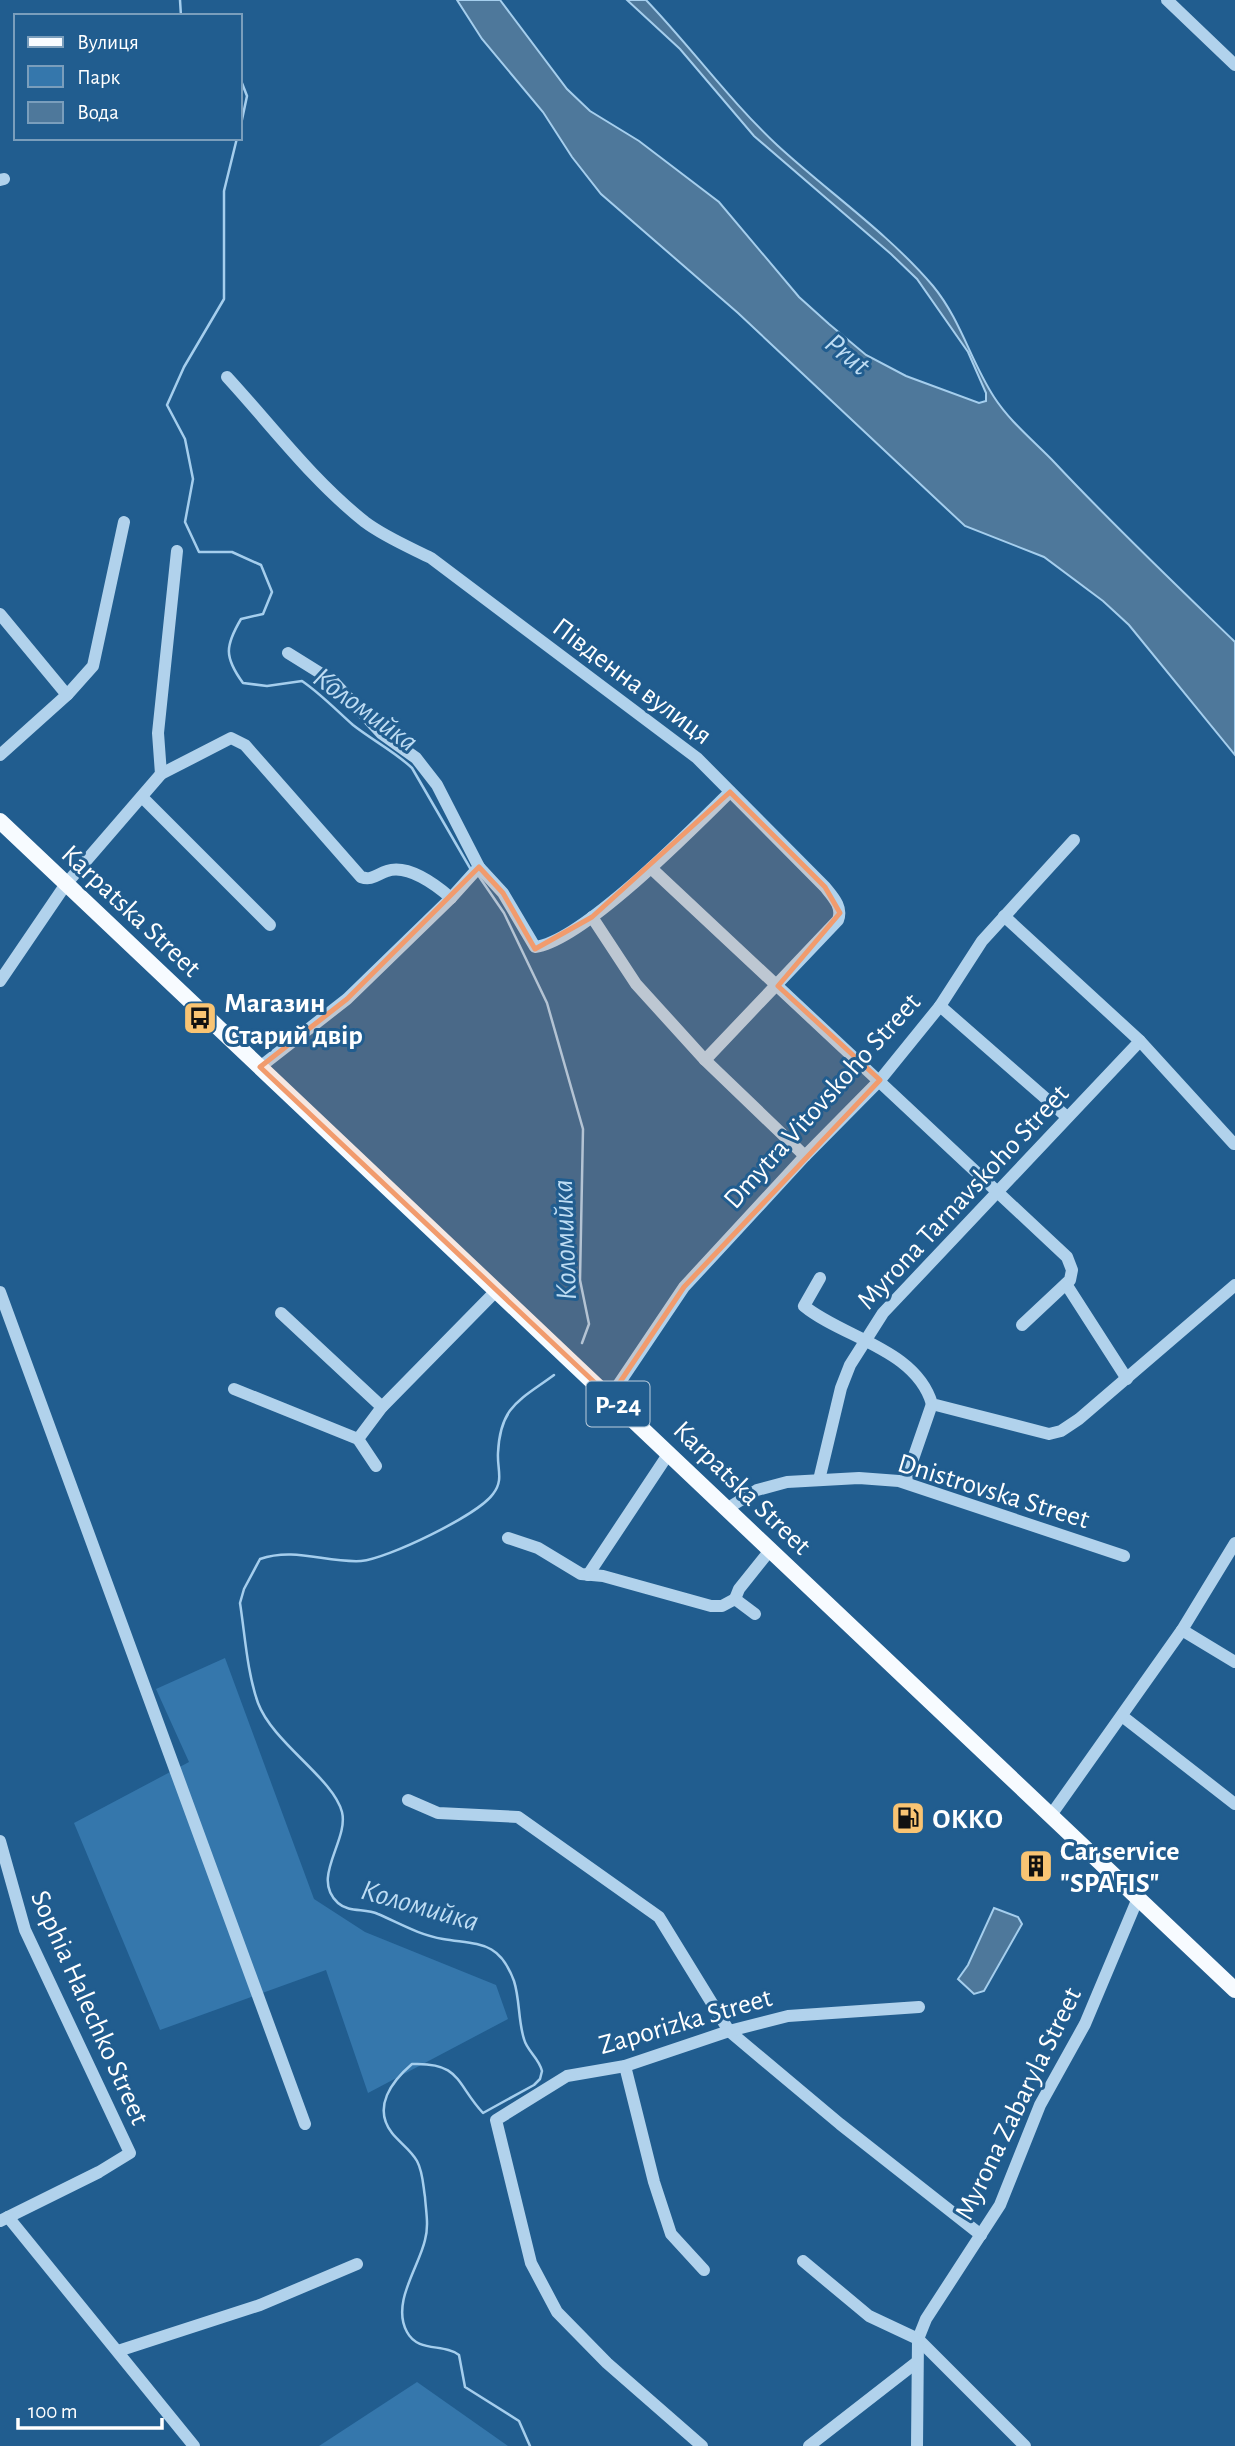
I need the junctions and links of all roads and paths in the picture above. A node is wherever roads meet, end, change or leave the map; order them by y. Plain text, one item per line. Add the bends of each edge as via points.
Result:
1 (1167, 0) edge
2 (1235, 65) edge
3 (227, 377) dead end
4 (124, 522) dead end
5 (177, 551) dead end
6 (0, 614) edge
7 (288, 653) dead end
8 (67, 695) junction
9 (0, 755) edge
10 (161, 774) junction
11 (730, 792) junction
12 (143, 797) junction
13 (0, 821) edge
14 (1074, 841) dead end
15 (652, 867) junction
16 (475, 871) junction
17 (66, 884) junction
18 (451, 898) junction
19 (1004, 916) junction
20 (592, 917) junction
21 (270, 925) dead end
22 (0, 981) edge
23 (778, 986) junction
24 (940, 1006) junction
25 (1140, 1041) junction
26 (705, 1060) junction
27 (260, 1067) junction
28 (880, 1080) junction
29 (1067, 1117) junction
30 (1234, 1144) edge
31 (804, 1156) junction
32 (997, 1190) junction
33 (820, 1278) dead end
34 (1066, 1284) junction
35 (1235, 1285) edge
36 (496, 1291) junction
37 (0, 1292) edge
38 (281, 1313) dead end
39 (1022, 1325) dead end
40 (865, 1339) junction
41 (1127, 1379) junction
42 (234, 1389) dead end
43 (610, 1397) junction
44 (933, 1404) junction
45 (382, 1407) junction
46 (358, 1439) junction
47 (669, 1453) junction
48 (376, 1466) dead end
49 (819, 1480) junction
50 (905, 1482) junction
51 (728, 1508) junction
52 (509, 1538) dead end
53 (1235, 1543) edge
54 (771, 1549) junction
55 (1124, 1556) dead end
56 (588, 1574) junction
57 (735, 1600) junction
58 (755, 1614) dead end
59 (1182, 1630) junction
60 (1235, 1662) edge
61 (1122, 1716) junction
62 (408, 1800) dead end
63 (1235, 1804) edge
64 (1051, 1815) junction
65 (0, 1841) edge
66 (1138, 1898) junction
67 (1235, 1990) edge
68 (919, 2007) dead end
69 (729, 2031) junction
70 (625, 2066) junction
71 (305, 2124) dead end
72 (4, 2219) edge
73 (981, 2235) junction
74 (803, 2261) dead end
75 (357, 2264) dead end
76 (704, 2270) dead end
77 (918, 2339) junction
78 (118, 2351) junction
79 (917, 2362) junction
80 (194, 2446) edge
81 (702, 2446) edge
82 (809, 2446) edge
83 (917, 2446) edge
84 (1025, 2446) edge

1 - 2 street
3 - 11 street, Південна вулиця via 309,472 366,523 431,558 697,758
4 - 8 street via 95,661
5 - 10 street via 158,733
6 - 8 street
7 - 16 street via 333,681 381,733 416,758 437,785
8 - 9 street
10 - 12 street
10 - 18 street via 236,738 362,877 402,871
11 - 15 street
11 - 23 street, Південна вулиця via 825,887 840,913
12 - 17 street
12 - 21 street
13 - 17 main road, Karpatska Street / Р-24
14 - 19 street, Dmytra Vitovskoho Street
15 - 20 street
15 - 23 street
16 - 18 street
16 - 20 street via 503,893 535,947
17 - 22 street
17 - 27 main road, Karpatska Street / Р-24
18 - 27 street via 347,999
19 - 24 street, Dmytra Vitovskoho Street
19 - 25 street
20 - 26 street via 631,977
23 - 26 street, Південна вулиця
23 - 28 street
24 - 28 street, Dmytra Vitovskoho Street
24 - 29 street
25 - 29 street, Myrona Tarnavskoho Street
25 - 30 street
26 - 31 street
27 - 36 main road, Karpatska Street / Р-24
28 - 31 street, Dmytra Vitovskoho Street
28 - 32 street
29 - 32 street, Myrona Tarnavskoho Street
31 - 43 street, Dmytra Vitovskoho Street via 684,1287
32 - 34 street via 1066,1257 1073,1272
32 - 40 street, Myrona Tarnavskoho Street via 894,1298
33 - 40 street via 804,1306
34 - 39 street
34 - 41 street
35 - 41 street
36 - 43 main road, Karpatska Street / Р-24
36 - 45 street
37 - 71 street
38 - 45 street
40 - 44 street via 911,1372 928,1389
40 - 49 street, Myrona Tarnavskoho Street via 841,1388
41 - 44 street via 1054,1434
42 - 46 street
43 - 47 main road, Karpatska Street / Р-24
44 - 50 street
45 - 46 street
46 - 48 street
47 - 51 main road, Karpatska Street / Р-24
47 - 56 street
49 - 50 street, Dnistrovska Street
49 - 51 street, Dnistrovska Street via 767,1486
50 - 55 street, Dnistrovska Street
51 - 54 main road, Karpatska Street / Р-24
52 - 56 street
53 - 59 street
54 - 57 street
54 - 64 main road, Karpatska Street / Р-24
56 - 57 street via 712,1606
57 - 58 street
59 - 60 street
59 - 61 street
61 - 63 street
61 - 64 street
62 - 69 street via 438,1813 518,1817 659,1917
64 - 66 main road, Karpatska Street / Р-24
65 - 72 street, Sophia Halechko Street via 24,1930 130,2152
66 - 67 main road, Karpatska Street / Р-24
66 - 73 street, Myrona Zabaryla Street via 1085,2024 1040,2105 1013,2180
68 - 69 street, Zaporizka Street via 788,2016
69 - 70 street, Zaporizka Street
69 - 73 street
70 - 76 street via 671,2234
70 - 81 street, Zaporizka Street via 567,2076 496,2120 531,2263 557,2312 607,2363
72 - 78 street
73 - 77 street, Myrona Zabaryla Street via 933,2307
74 - 77 street via 869,2316
75 - 78 street via 260,2305
77 - 79 street, Myrona Zabaryla Street
77 - 84 street
78 - 80 street
79 - 82 street
79 - 83 street, Myrona Zabaryla Street

